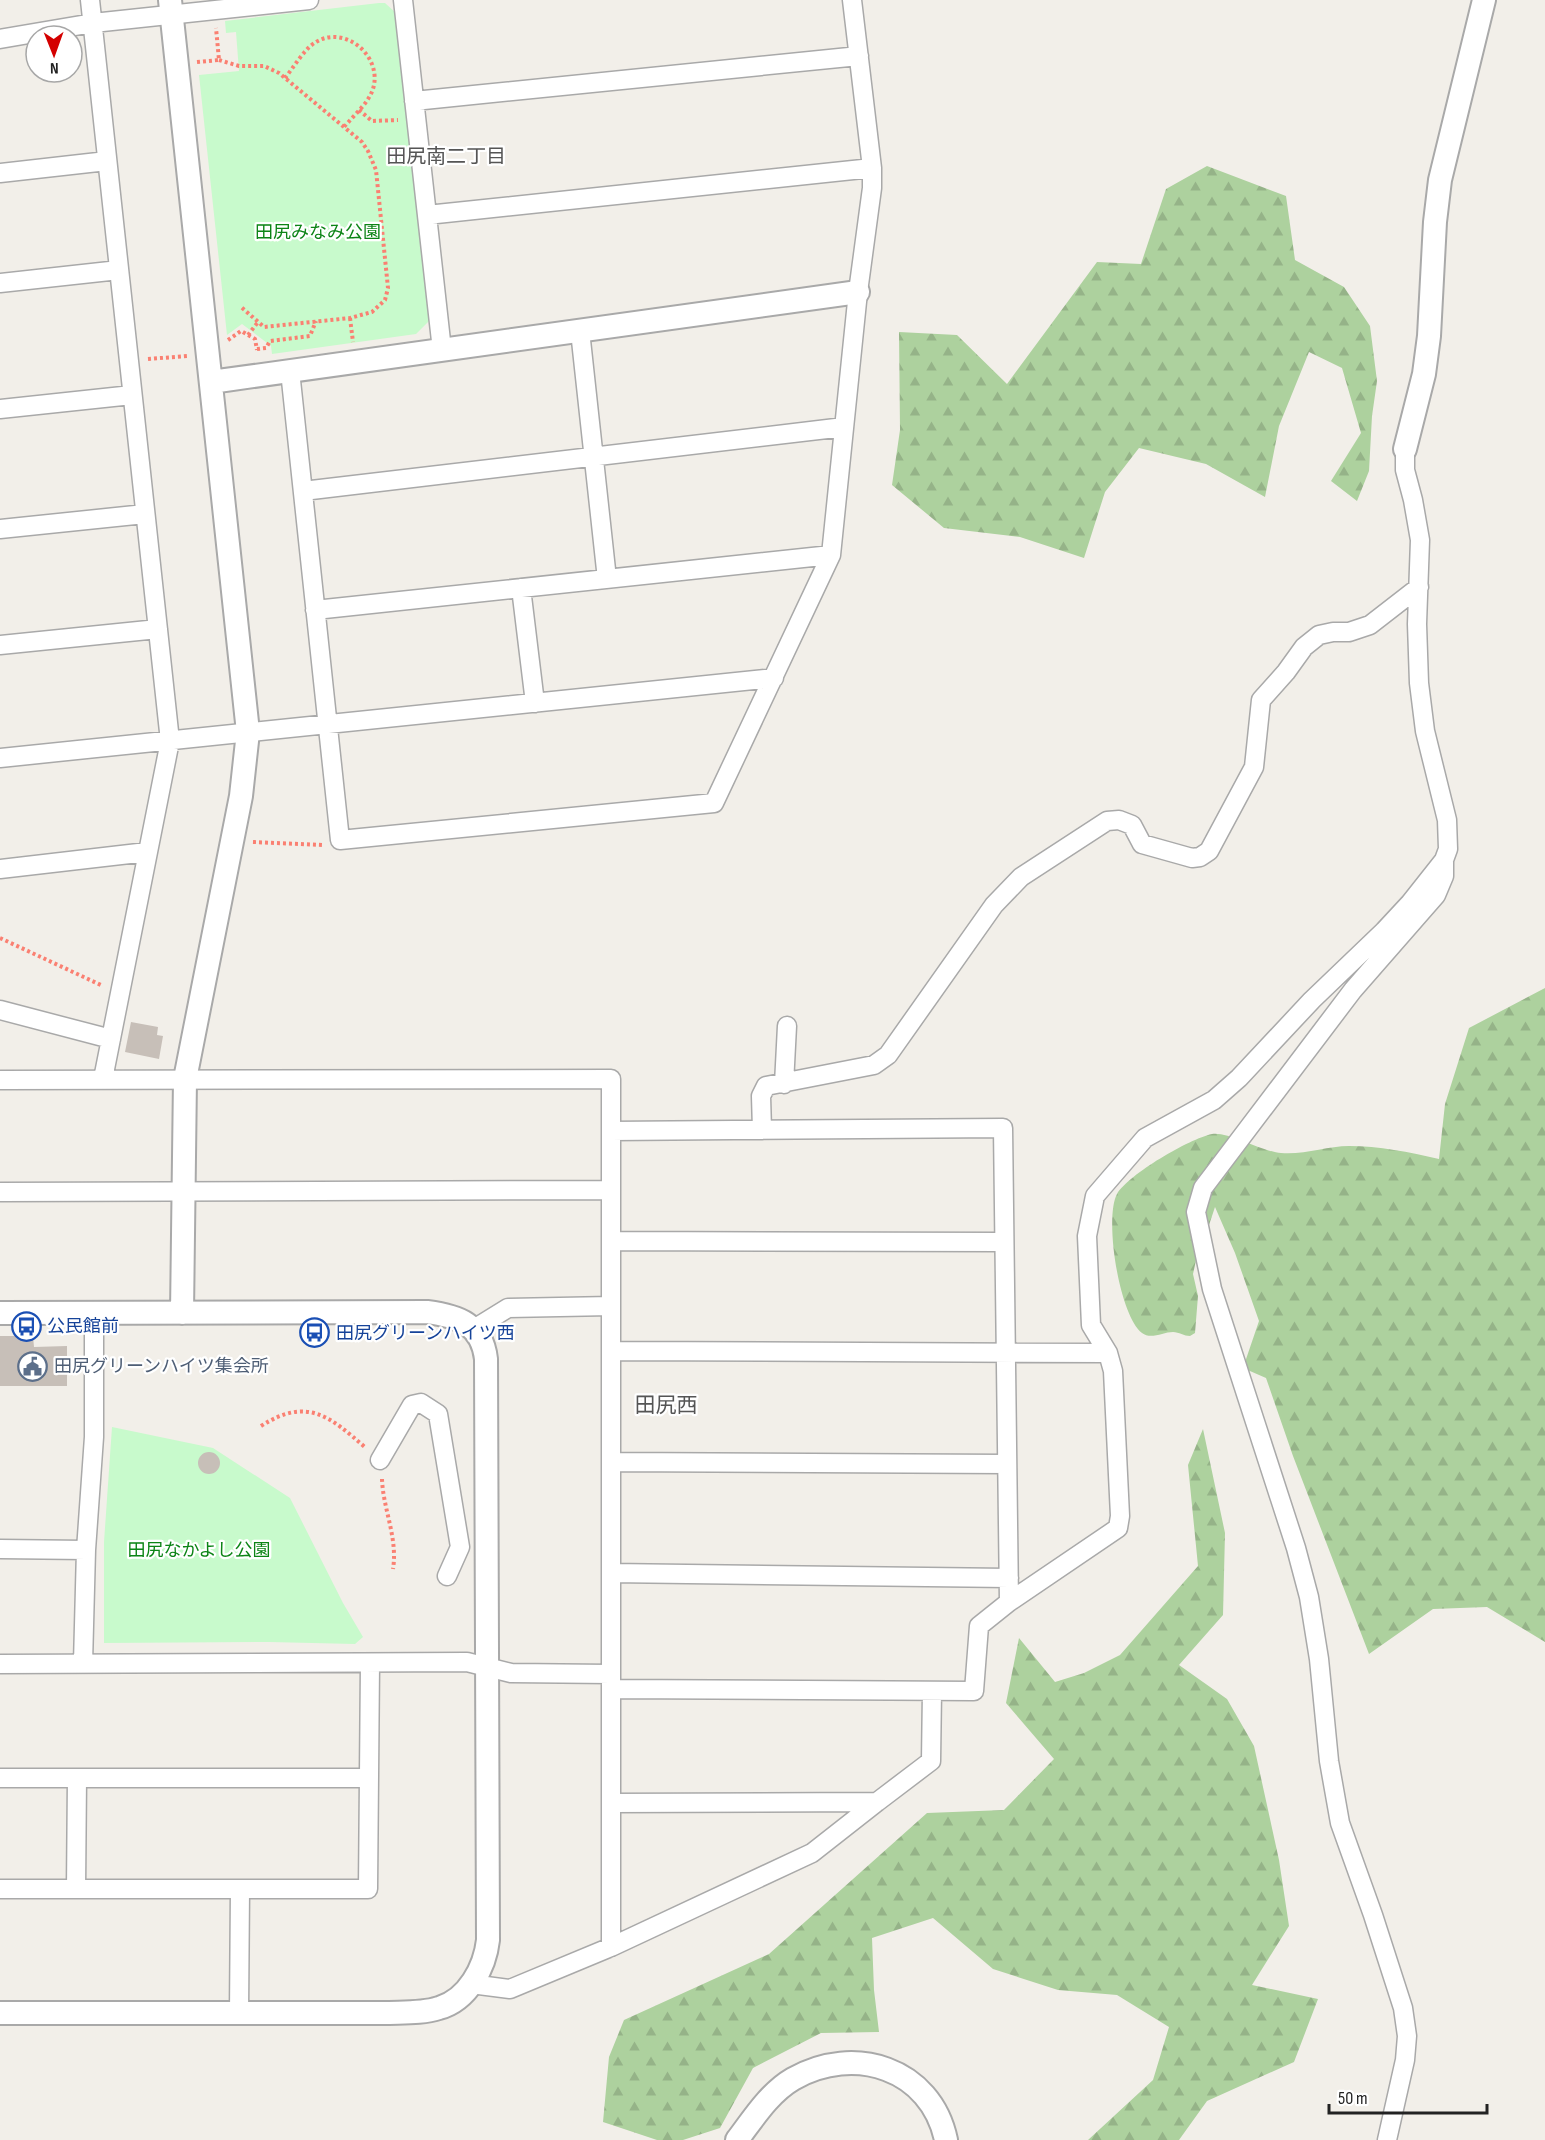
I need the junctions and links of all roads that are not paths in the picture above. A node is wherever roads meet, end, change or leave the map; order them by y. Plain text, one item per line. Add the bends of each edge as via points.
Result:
1 (90, 0) edge
2 (309, 0) edge
3 (403, 0) edge
4 (852, 0) edge
5 (1484, 0) edge
6 (252, 3) edge
7 (171, 7) edge
8 (93, 23) junction
9 (0, 39) edge
10 (859, 56) junction
11 (415, 110) junction
12 (107, 161) junction
13 (872, 168) junction
14 (0, 172) edge
15 (427, 215) junction
16 (119, 270) junction
17 (0, 283) edge
18 (858, 292) junction
19 (580, 331) junction
20 (442, 350) junction
21 (290, 372) junction
22 (211, 382) junction
23 (132, 395) junction
24 (0, 409) edge
25 (844, 427) junction
26 (1405, 449) joint
27 (593, 457) junction
28 (303, 491) junction
29 (145, 514) junction
30 (0, 529) edge
31 (831, 555) junction
32 (607, 579) junction
33 (1419, 587) junction
34 (521, 588) junction
35 (315, 610) junction
36 (158, 628) junction
37 (0, 645) edge
38 (774, 678) junction
39 (535, 703) junction
40 (327, 724) junction
41 (248, 732) junction
42 (170, 741) junction
43 (0, 759) edge
44 (147, 852) junction
45 (1444, 860) junction
46 (0, 869) edge
47 (0, 1010) edge
48 (787, 1026) dead end
49 (111, 1039) junction
50 (104, 1079) junction
51 (185, 1079) junction
52 (0, 1080) edge
53 (784, 1084) junction
54 (762, 1130) junction
55 (611, 1131) junction
56 (611, 1190) junction
57 (184, 1191) junction
58 (0, 1192) edge
59 (611, 1241) junction
60 (1004, 1242) junction
61 (611, 1306) junction
62 (0, 1313) edge
63 (94, 1313) junction
64 (182, 1313) junction
65 (474, 1329) junction
66 (611, 1352) junction
67 (1006, 1353) junction
68 (1108, 1353) junction
69 (380, 1460) road end
70 (611, 1462) junction
71 (1007, 1464) junction
72 (0, 1549) edge
73 (87, 1550) junction
74 (611, 1573) junction
75 (447, 1576) dead end
76 (1008, 1578) junction
77 (1009, 1602) junction
78 (84, 1663) junction
79 (370, 1663) junction
80 (0, 1664) edge
81 (487, 1667) junction
82 (611, 1682) junction
83 (932, 1691) junction
84 (0, 1778) edge
85 (77, 1778) junction
86 (368, 1778) junction
87 (877, 1802) junction
88 (611, 1803) junction
89 (0, 1889) edge
90 (76, 1889) junction
91 (240, 1889) junction
92 (611, 1947) junction
93 (471, 1984) junction
94 (0, 2013) edge
95 (239, 2013) junction
96 (736, 2140) edge
97 (946, 2140) edge
98 (1387, 2140) edge

1 - 8 street
2 - 6 street
3 - 11 street
4 - 10 street
5 - 26 street via 1440,180 1429,336 1424,374
6 - 7 street via 214,10
7 - 8 street
7 - 22 street
8 - 9 street
8 - 12 street
10 - 11 street
10 - 13 street
11 - 15 street
12 - 14 street
12 - 16 street
13 - 15 street
13 - 18 street
15 - 20 street
16 - 17 street
16 - 23 street
18 - 19 street
18 - 25 street
19 - 20 street
19 - 27 street
20 - 21 street
21 - 22 street
21 - 28 street
22 - 41 street
23 - 24 street
23 - 29 street
25 - 27 street
25 - 31 street
26 - 33 street via 1405,470 1420,540
27 - 28 street
27 - 32 street
28 - 35 street
29 - 30 street
29 - 36 street
31 - 32 street
31 - 38 street
32 - 34 street
33 - 45 street via 1419,683 1425,731 1449,833
33 - 53 street via 1370,625 1319,635 1304,647 1261,700 1254,767 1209,851 1192,858 1152,847 1142,844 1132,825 1107,821 1021,877 994,904 888,1055 874,1065
34 - 35 street
34 - 39 street
35 - 40 street
36 - 37 street
36 - 42 street
38 - 39 street
38 - 40 street via 714,802 340,840
39 - 40 street
40 - 41 street
41 - 42 street
41 - 51 street via 241,796
42 - 43 street
42 - 44 street
44 - 46 street
44 - 49 street
45 - 68 street via 1383,932 1239,1078 1214,1100 1145,1138 1095,1196 1087,1236 1091,1325
45 - 98 street via 1444,876 1436,895 1353,990 1203,1188 1196,1212 1212,1289 1309,1597 1340,1823 1403,2008 1405,2060
47 - 49 street
48 - 53 street
49 - 50 street
50 - 51 street
50 - 52 street
51 - 55 street via 611,1079
51 - 57 street
53 - 54 street via 766,1086 761,1096
54 - 55 street
54 - 60 street via 1003,1128
55 - 56 street
56 - 57 street
56 - 59 street
57 - 58 street
57 - 64 street
59 - 60 street
59 - 61 street
60 - 67 street
61 - 65 street via 508,1308
61 - 66 street
62 - 63 street
63 - 64 street
63 - 73 street via 94,1437
64 - 65 street via 427,1312 454,1317
65 - 81 street via 486,1359
66 - 67 street
66 - 70 street
67 - 68 street
67 - 71 street
68 - 77 street via 1113,1371 1118,1528
69 - 75 street via 412,1405 421,1403 438,1414 465,1547
70 - 71 street
70 - 74 street
71 - 76 street
72 - 73 street
73 - 78 street
74 - 76 street
74 - 82 street
76 - 77 street
77 - 83 street via 979,1626 975,1691
78 - 79 street
78 - 80 street
79 - 81 street via 467,1662
79 - 86 street
81 - 82 street via 511,1673
81 - 93 street via 488,1940 481,1968
82 - 83 street
82 - 88 street
83 - 87 street via 931,1761
84 - 85 street
85 - 86 street
85 - 90 street
86 - 91 street via 368,1889
87 - 88 street
87 - 92 street via 812,1853
88 - 92 street
89 - 90 street
90 - 91 street
91 - 95 street
92 - 93 street via 510,1989
93 - 95 street via 445,2006 423,2011
94 - 95 street
96 - 97 street via 770,2097 792,2079 846,2062 879,2066 908,2079 932,2104

